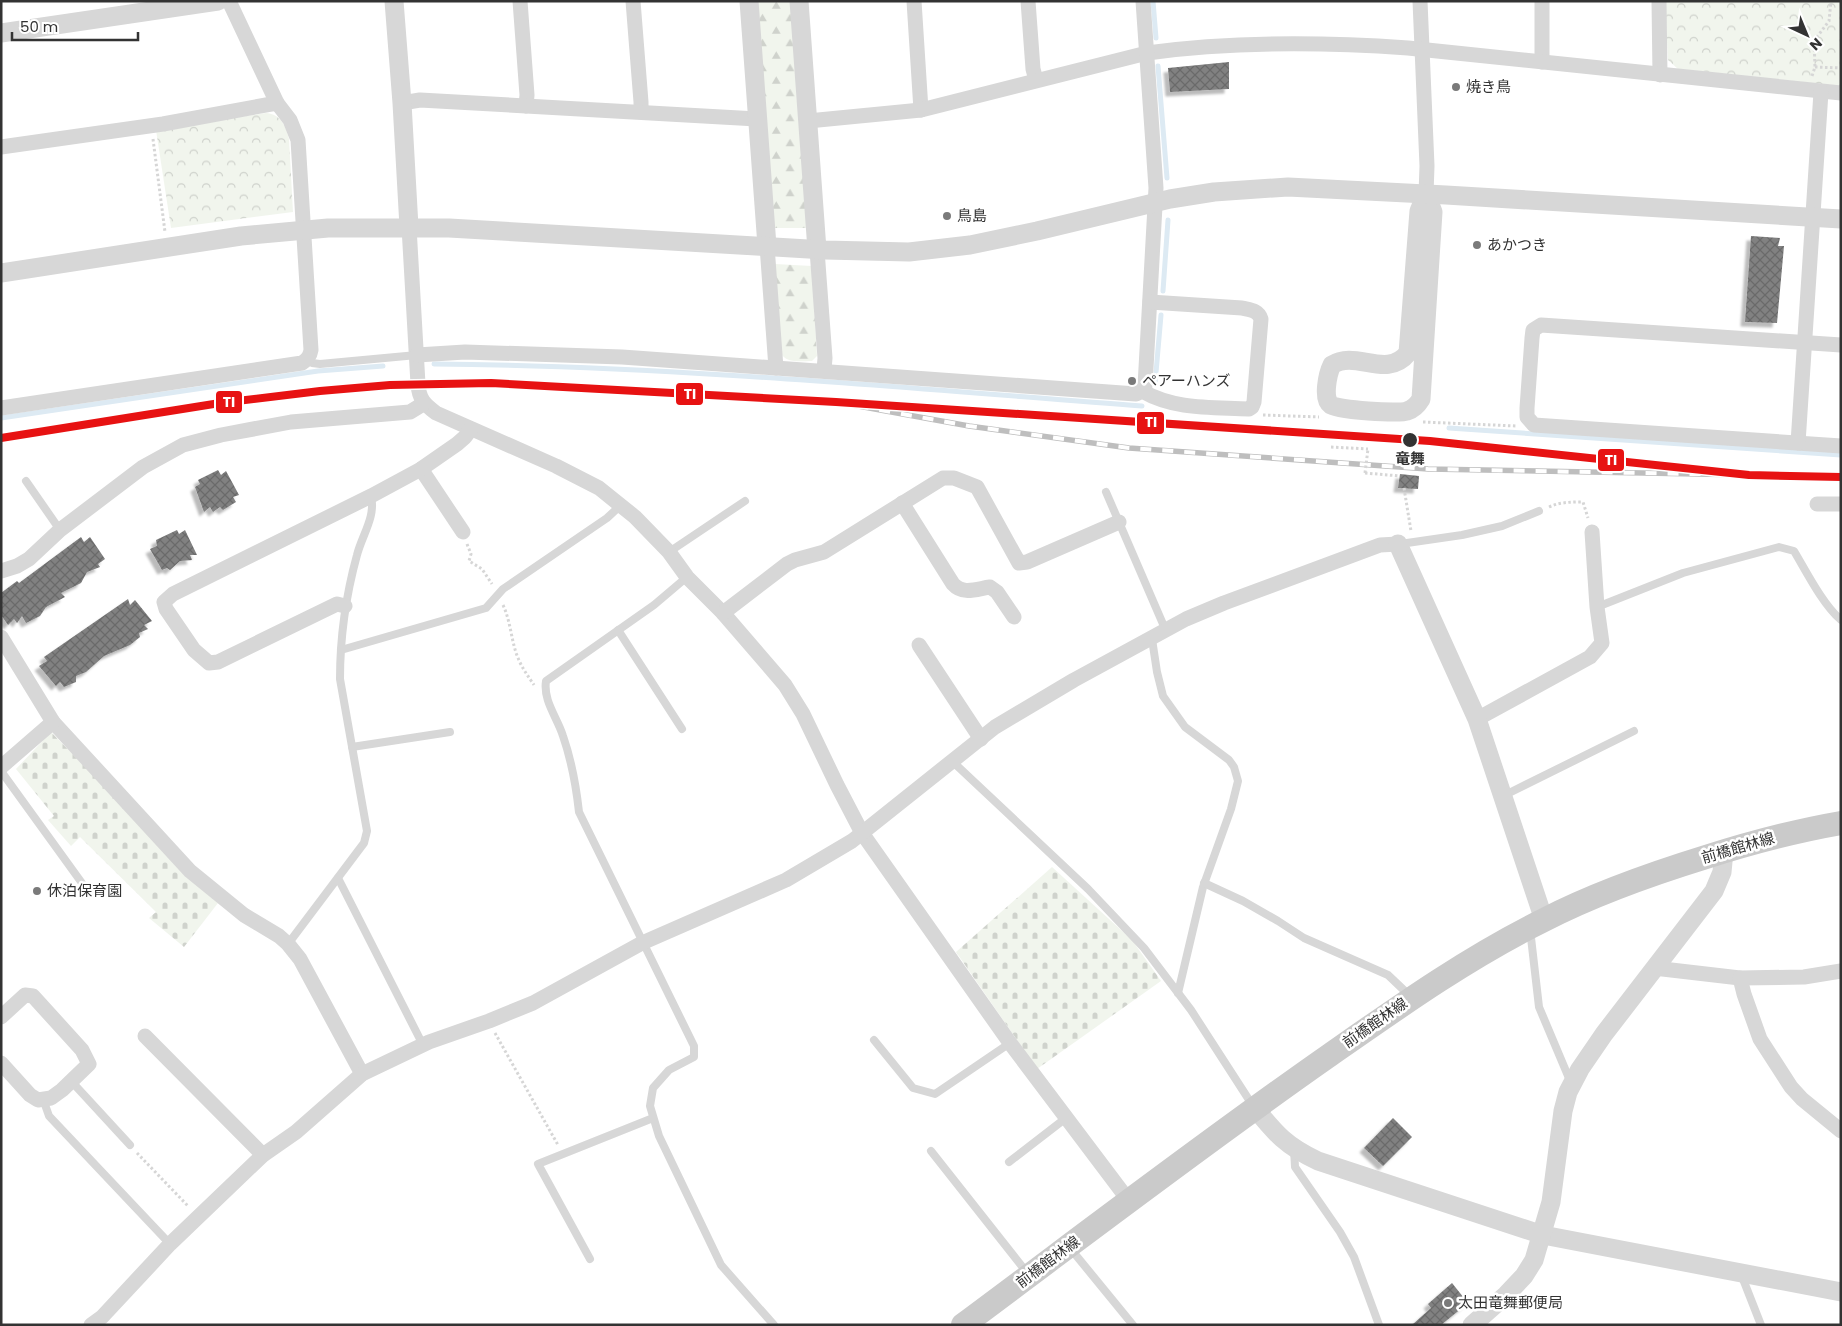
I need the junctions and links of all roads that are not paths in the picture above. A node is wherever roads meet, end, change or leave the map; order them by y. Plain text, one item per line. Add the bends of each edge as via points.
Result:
1 (218, 1) edge
2 (229, 1) edge
3 (394, 1) edge
4 (520, 1) edge
5 (634, 1) edge
6 (749, 1) edge
7 (799, 1) edge
8 (914, 1) edge
9 (1028, 1) edge
10 (1143, 1) edge
11 (1420, 1) edge
12 (1542, 1) edge
13 (1659, 1) edge
14 (1, 33) edge
15 (1422, 49) junction
16 (1147, 54) junction
17 (1542, 62) junction
18 (1660, 75) junction
19 (1036, 80) junction
20 (1816, 88) junction
21 (1841, 93) edge
22 (277, 103) junction
23 (402, 103) junction
24 (526, 106) junction
25 (921, 110) junction
26 (641, 112) junction
27 (757, 119) junction
28 (808, 121) junction
29 (1, 146) edge
30 (1426, 194) junction
31 (1156, 201) junction
32 (1814, 217) junction
33 (1841, 219) edge
34 (409, 227) junction
35 (303, 230) junction
36 (767, 246) junction
37 (817, 250) junction
38 (1, 273) edge
39 (1150, 302) junction
40 (1806, 343) junction
41 (1841, 345) edge
42 (417, 356) junction
43 (307, 359) junction
44 (776, 368) junction
45 (824, 370) junction
46 (1142, 391) junction
47 (423, 404) junction
48 (1, 408) edge
49 (471, 429) junction
50 (1798, 443) junction
51 (1841, 446) edge
52 (420, 469) junction
53 (26, 481) dead end
54 (1106, 492) dead end
55 (371, 496) junction
56 (746, 500) dead end
57 (902, 503) junction
58 (621, 504) junction
59 (1816, 504) dead end
60 (1841, 504) edge
61 (1539, 511) road end
62 (1119, 522) junction
63 (60, 530) junction
64 (463, 532) road end
65 (1592, 532) road end
66 (1406, 543) junction
67 (668, 552) junction
68 (1, 571) edge
69 (687, 577) junction
70 (346, 606) junction
71 (1597, 606) junction
72 (723, 613) junction
73 (1014, 617) dead end
74 (1841, 620) edge
75 (618, 630) junction
76 (1166, 631) junction
77 (1, 637) edge
78 (1152, 639) junction
79 (919, 645) dead end
80 (341, 650) junction
81 (1477, 719) junction
82 (53, 722) junction
83 (682, 730) dead end
84 (1634, 731) dead end
85 (450, 732) dead end
86 (981, 738) junction
87 (352, 747) junction
88 (952, 761) junction
89 (1, 769) edge
90 (1503, 796) junction
91 (1841, 823) edge
92 (862, 833) junction
93 (1724, 851) junction
94 (338, 878) junction
95 (1204, 883) junction
96 (87, 890) dead end
97 (1537, 924) junction
98 (642, 943) junction
99 (288, 944) junction
100 (1654, 968) junction
101 (1841, 971) edge
102 (1740, 978) junction
103 (1178, 993) junction
104 (1411, 998) junction
105 (1, 1017) edge
106 (145, 1036) dead end
107 (874, 1040) dead end
108 (1010, 1043) junction
109 (423, 1044) junction
110 (1, 1063) edge
111 (362, 1074) junction
112 (72, 1082) junction
113 (1572, 1084) junction
114 (43, 1100) junction
115 (1254, 1107) junction
116 (653, 1118) junction
117 (1066, 1118) junction
118 (1841, 1131) edge
119 (130, 1145) road end
120 (1294, 1149) junction
121 (931, 1151) dead end
122 (263, 1155) junction
123 (1009, 1162) dead end
124 (1129, 1201) junction
125 (1543, 1235) junction
126 (170, 1244) junction
127 (1069, 1246) junction
128 (590, 1259) dead end
129 (1741, 1273) junction
130 (1029, 1276) junction
131 (1841, 1292) edge
132 (90, 1325) edge
133 (774, 1325) edge
134 (963, 1325) edge
135 (1132, 1325) edge
136 (1379, 1325) edge
137 (1472, 1325) edge
138 (1761, 1325) edge

1 - 14 street
2 - 22 street
3 - 23 street
4 - 24 street
5 - 26 street
6 - 27 street
7 - 28 street
8 - 25 street
9 - 19 street
10 - 16 street
11 - 15 street
12 - 17 street
13 - 18 street
15 - 16 street via 1340,43 1247,44
15 - 17 street
15 - 30 street
16 - 19 street
16 - 31 street
17 - 18 street
18 - 20 street
19 - 25 street
20 - 21 street
20 - 32 street
22 - 29 street via 148,126
22 - 35 street via 290,120 298,140
23 - 24 street via 420,100
23 - 34 street
24 - 26 street
25 - 28 street
26 - 27 street
27 - 36 street
28 - 37 street
30 - 30 street via 1433,212 1421,399 1406,412 1331,406 1327,400 1327,387 1332,365 1346,360 1397,364 1408,353 1419,211
30 - 31 street via 1288,187 1214,192
30 - 32 street
31 - 37 street via 1036,232 970,245 909,252
31 - 39 street
32 - 33 street
32 - 40 street
34 - 35 street
34 - 36 street
34 - 42 street
35 - 38 street via 241,236
35 - 43 street via 311,350
36 - 37 street
36 - 44 street
37 - 45 street
39 - 46 street via 1145,386
39 - 46 street via 1242,308 1259,314 1254,402 1249,409 1184,406
40 - 41 street
40 - 50 street
40 - 50 street via 1541,325 1534,330 1531,346 1527,417 1534,425
42 - 43 lane via 320,364
42 - 44 street via 501,352
42 - 47 street via 419,396
43 - 48 street
44 - 45 street
45 - 46 street via 1136,394
47 - 49 street
47 - 63 street via 410,412 291,422 184,445 143,467
49 - 52 street via 466,437
49 - 58 street via 580,478
50 - 51 street
52 - 55 street
52 - 64 street
53 - 63 lane
54 - 62 lane
55 - 70 lane via 371,517 357,554
55 - 70 street via 173,594 164,602 194,650 209,663 218,662 337,604
56 - 67 lane
57 - 62 street via 943,478 954,478 977,487 1019,563
57 - 72 street via 824,552 787,564
57 - 73 street via 953,584 966,591 990,587 998,592
58 - 67 street
58 - 80 lane via 606,518 504,589 486,608
59 - 60 street
61 - 66 lane via 1502,526 1470,534
62 - 76 lane
63 - 68 street via 29,559
65 - 71 street
66 - 76 street via 1380,545 1224,603
66 - 81 street
67 - 69 street
69 - 72 street
69 - 75 lane
70 - 80 lane
71 - 74 lane via 1683,573 1779,547 1794,551
71 - 81 street via 1602,643 1590,657
72 - 92 street via 785,685 803,714
75 - 83 lane
75 - 98 lane via 546,681 544,692 563,733 576,779 579,812
76 - 78 street
77 - 82 street
78 - 86 street via 1066,685
78 - 95 lane via 1163,696 1185,727 1229,760 1238,782
79 - 86 street
80 - 87 lane via 340,679
81 - 90 street
82 - 89 street
82 - 99 street via 190,871 244,916
84 - 90 lane
85 - 87 lane
86 - 88 street
87 - 94 lane via 367,831 364,843
88 - 92 street
88 - 103 lane via 1088,889 1144,948
89 - 96 lane
90 - 97 street
91 - 93 main road, 前橋館林線
92 - 98 street via 786,880
92 - 108 street
93 - 97 main road, 前橋館林線 via 1608,890
93 - 100 street via 1722,872 1714,891
94 - 99 lane
94 - 109 lane
95 - 103 lane
95 - 104 lane via 1251,906 1310,942 1388,974
97 - 104 main road, 前橋館林線
97 - 113 lane via 1539,1006
98 - 109 street via 533,1003
98 - 116 lane via 694,1046 694,1057 669,1070 652,1088 650,1106
99 - 111 street via 300,959
100 - 102 street
100 - 113 street via 1604,1034
101 - 102 street via 1804,977
102 - 118 street via 1760,1039 1791,1087
103 - 115 lane
104 - 115 main road, 前橋館林線
105 - 112 street via 25,995 33,996 82,1050 89,1064
106 - 122 street
107 - 108 lane via 913,1088 935,1094
108 - 117 street
109 - 111 street
110 - 114 street via 30,1095
111 - 122 street via 296,1132
112 - 114 street via 51,1098
112 - 119 lane
113 - 125 street via 1563,1111
114 - 126 lane via 49,1116
115 - 120 street via 1275,1134
115 - 124 main road, 前橋館林線
116 - 128 lane via 538,1164
116 - 133 lane via 721,1265
117 - 123 lane
117 - 124 street
120 - 125 street via 1318,1161
120 - 136 lane via 1295,1167 1354,1256
121 - 130 lane
122 - 126 street
124 - 127 main road, 前橋館林線
125 - 129 street
125 - 137 street via 1524,1276
126 - 132 street via 102,1317
127 - 130 main road, 前橋館林線
127 - 135 lane
129 - 131 street
129 - 138 lane
130 - 134 main road, 前橋館林線

